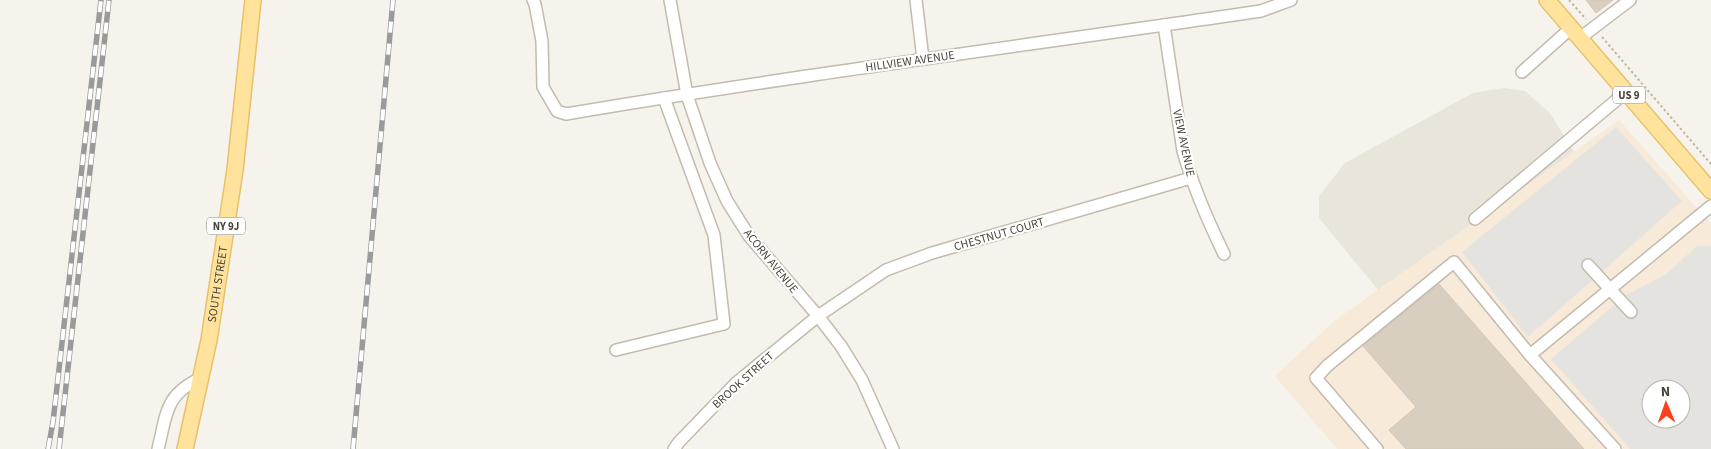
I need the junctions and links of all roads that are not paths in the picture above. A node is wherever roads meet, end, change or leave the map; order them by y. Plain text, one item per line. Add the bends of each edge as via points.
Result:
1 (253, 0) edge
2 (533, 0) edge
3 (670, 0) edge
4 (916, 0) edge
5 (1291, 0) edge
6 (1547, 0) edge
7 (1630, 0) edge
8 (1164, 25) junction
9 (1575, 33) junction
10 (923, 59) junction
11 (1522, 72) dead end
12 (1626, 92) junction
13 (687, 95) junction
14 (664, 98) junction
15 (1191, 178) junction
16 (1711, 191) edge
17 (1711, 206) edge
18 (1475, 219) dead end
19 (1224, 254) dead end
20 (1588, 264) dead end
21 (1610, 289) junction
22 (1631, 312) dead end
23 (818, 316) junction
24 (616, 350) dead end
25 (1530, 355) junction
26 (201, 378) junction
27 (158, 449) edge
28 (185, 449) edge
29 (674, 449) edge
30 (893, 449) edge
31 (1377, 449) edge
32 (1615, 449) edge

1 - 26 main road, SOUTH STREET / NY 9J via 235,170 210,340
2 - 14 street, HILLVIEW AVENUE via 542,41 543,87 557,111 566,114
3 - 13 street, ACORN AVENUE
4 - 10 street
5 - 8 street, HILLVIEW AVENUE via 1261,11
6 - 9 main road, US 9
7 - 9 street via 1593,27
8 - 10 street, HILLVIEW AVENUE
8 - 15 street, VIEW AVENUE
9 - 11 street
9 - 12 main road, US 9
10 - 13 street, HILLVIEW AVENUE
12 - 16 main road, US 9
12 - 18 street
13 - 14 street, HILLVIEW AVENUE
13 - 23 street, ACORN AVENUE via 727,201 749,236
14 - 24 street via 714,235 724,324
15 - 19 street, VIEW AVENUE
15 - 23 street, CHESTNUT COURT via 932,253 886,270
17 - 21 street
20 - 21 street
21 - 22 street
21 - 25 street
23 - 29 street, BROOK STREET via 736,383
23 - 30 street, ACORN AVENUE via 862,380
25 - 31 street via 1454,262 1316,378
25 - 32 street
26 - 27 street via 186,385 170,404
26 - 28 main road, SOUTH STREET / NY 9J

